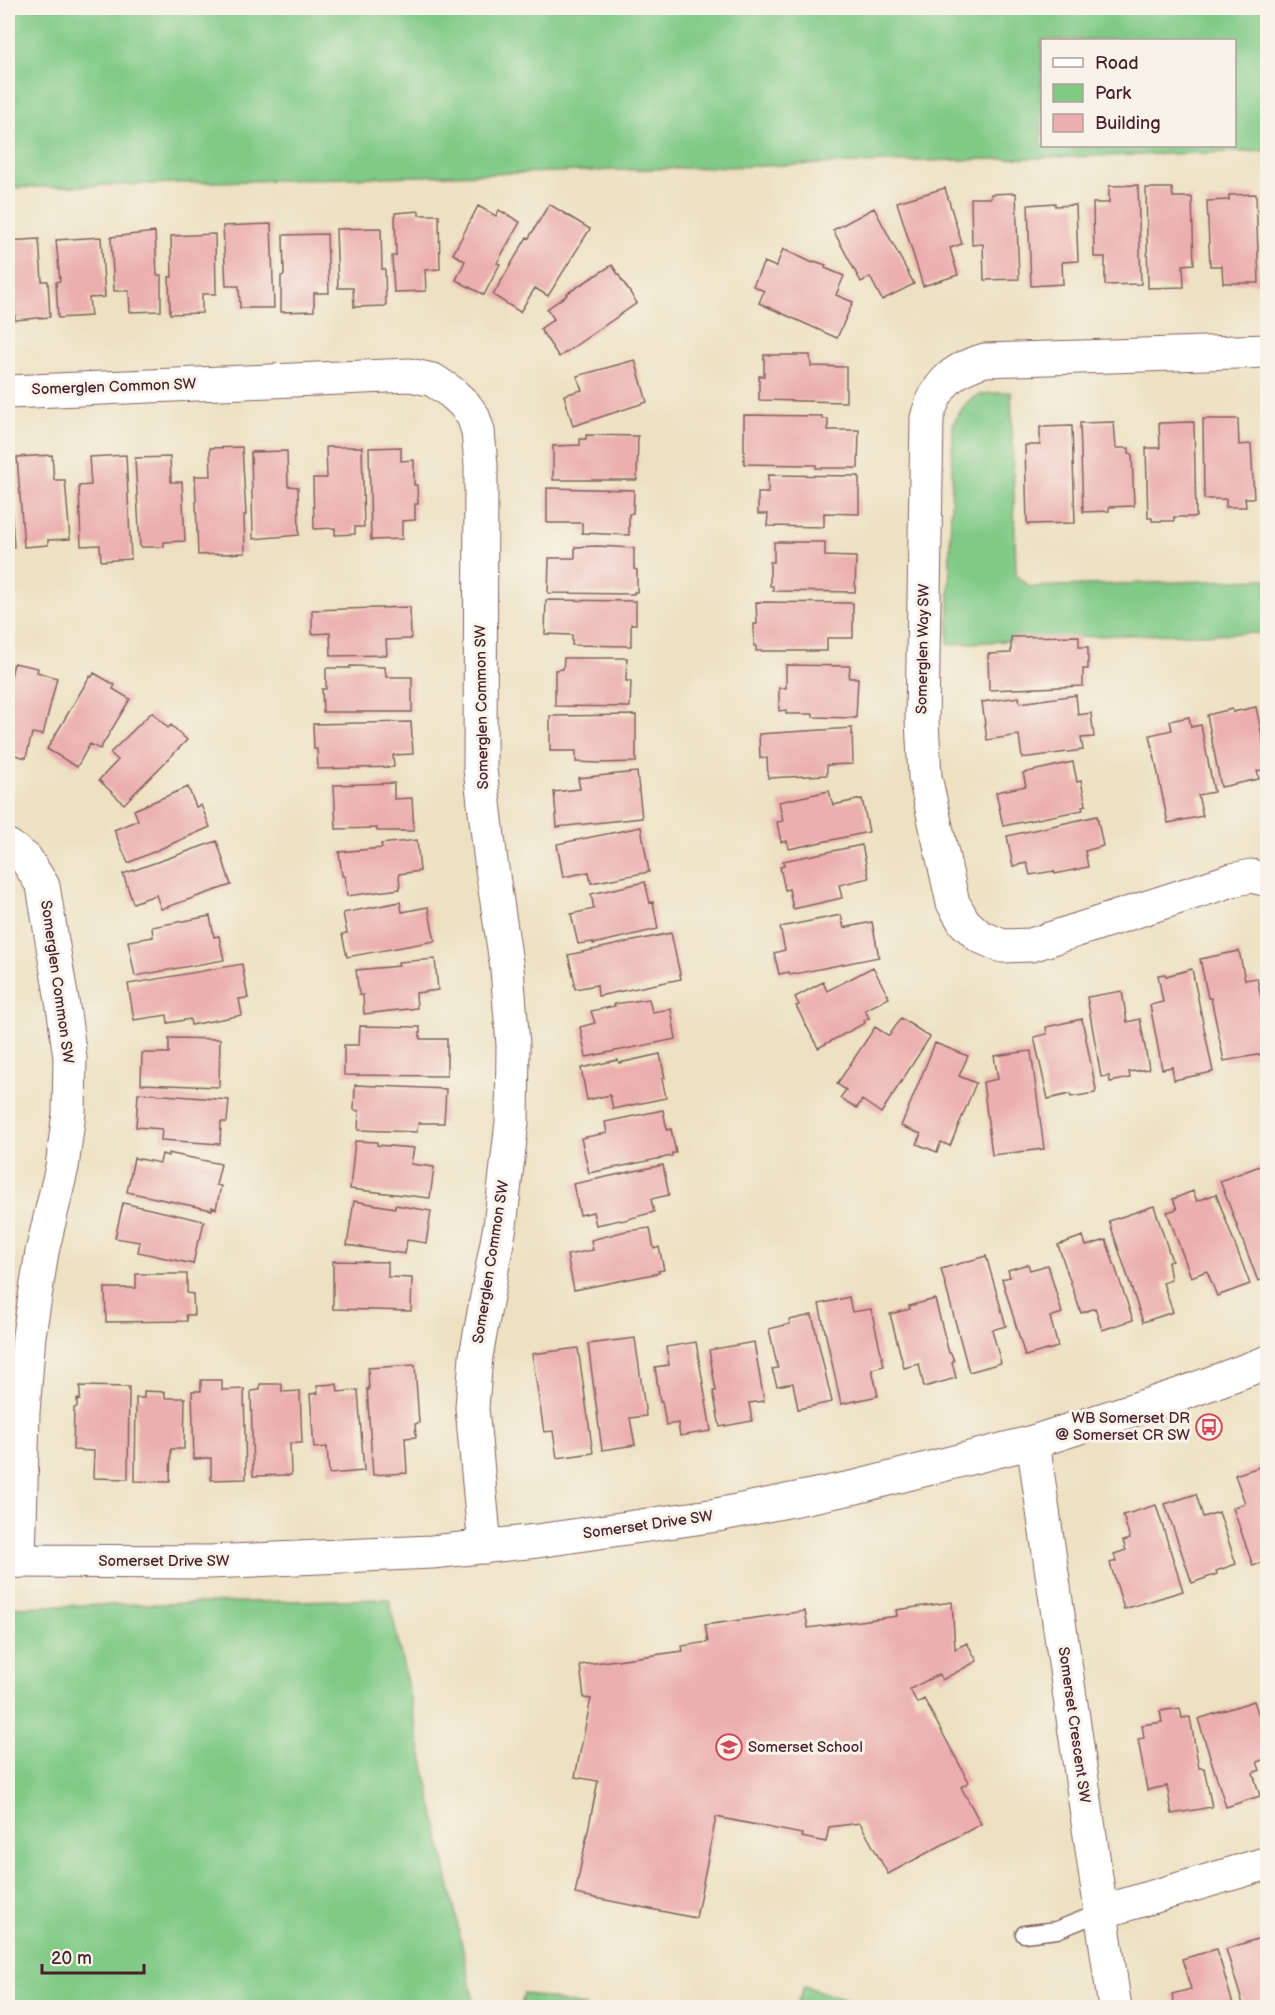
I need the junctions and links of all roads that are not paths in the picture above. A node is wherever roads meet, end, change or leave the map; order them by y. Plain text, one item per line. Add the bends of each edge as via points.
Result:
1 (1268, 351) edge
2 (8, 392) edge
3 (8, 846) edge
4 (1268, 880) edge
5 (1268, 1362) edge
6 (1033, 1442) junction
7 (484, 1547) junction
8 (13, 1561) edge
9 (1268, 1863) edge
10 (1101, 1912) junction
11 (1024, 1935) dead end
12 (1115, 2007) edge

1 - 4 street, Somerglen Way SW via 985,360 963,368 944,382 935,394 927,418 922,720 925,777 953,903 964,922 979,936 1002,946 1031,945 1232,880 1251,876
2 - 7 street, Somerglen Common SW via 410,375 433,380 451,392 472,416 482,465 480,769 507,969 513,1045 512,1122 502,1214 476,1356 472,1408
3 - 8 street, Somerglen Common SW via 26,859 43,886 70,1058 69,1113 62,1167 42,1252 29,1335
5 - 6 street, Somerset Drive SW
6 - 7 street, Somerset Drive SW via 856,1487 717,1515
6 - 10 street, Somerset Crescent SW
7 - 8 street, Somerset Drive SW via 210,1562
9 - 10 street
10 - 11 lane via 1057,1930
10 - 12 street, Somerset Crescent SW

